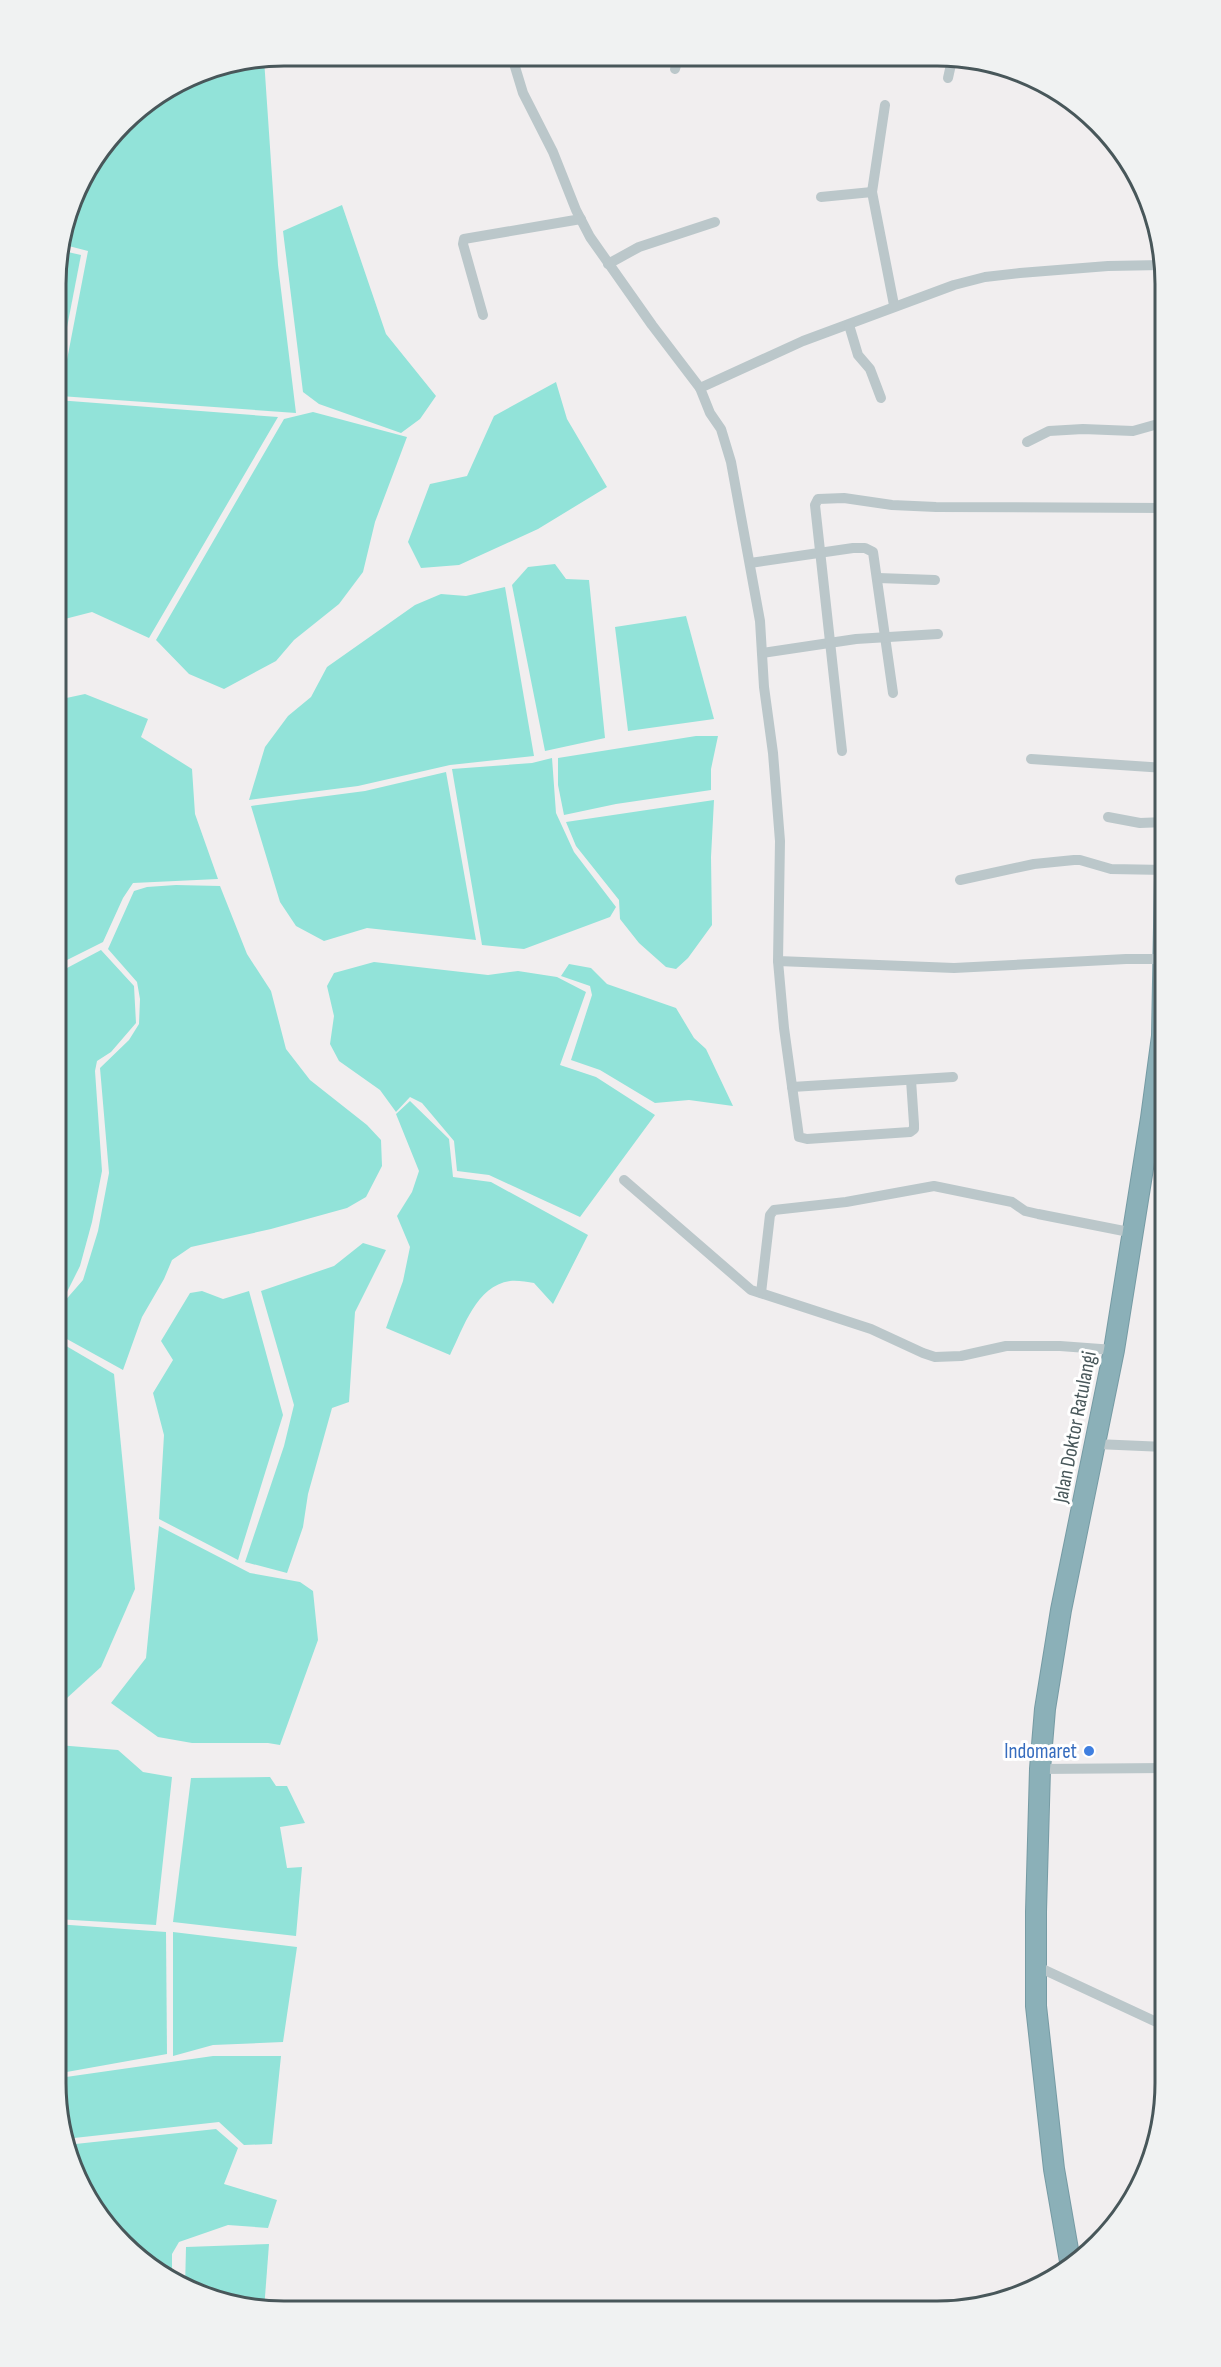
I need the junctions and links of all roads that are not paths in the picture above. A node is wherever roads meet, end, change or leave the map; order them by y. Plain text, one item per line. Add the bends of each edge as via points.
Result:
1 (515, 66) edge
2 (951, 66) edge
3 (948, 78) dead end
4 (885, 105) dead end
5 (872, 192) junction
6 (821, 197) dead end
7 (581, 219) junction
8 (715, 222) dead end
9 (608, 264) junction
10 (1154, 265) edge
11 (894, 306) junction
12 (483, 315) dead end
13 (849, 325) junction
14 (700, 388) junction
15 (881, 398) dead end
16 (1155, 425) edge
17 (1027, 442) dead end
18 (1155, 508) edge
19 (819, 552) junction
20 (750, 563) junction
21 (878, 578) junction
22 (935, 580) dead end
23 (938, 634) dead end
24 (886, 636) junction
25 (829, 642) junction
26 (762, 653) junction
27 (893, 693) dead end
28 (842, 751) dead end
29 (1031, 759) dead end
30 (1155, 767) edge
31 (1107, 817) dead end
32 (1155, 821) edge
33 (1155, 872) edge
34 (960, 880) dead end
35 (1155, 959) edge
36 (778, 961) junction
37 (953, 1077) dead end
38 (910, 1080) junction
39 (792, 1087) junction
40 (1155, 1095) edge
41 (624, 1180) dead end
42 (1134, 1233) junction
43 (760, 1293) junction
44 (1114, 1350) junction
45 (1096, 1444) junction
46 (1155, 1447) edge
47 (1155, 1768) edge
48 (1040, 1769) junction
49 (1036, 1966) junction
50 (1155, 2021) edge
51 (1069, 2257) edge

1 - 7 street via 523,93
2 - 3 street
4 - 5 street
5 - 6 street
5 - 11 street
7 - 9 street
7 - 12 street via 464,238
8 - 9 street via 639,247
9 - 14 street
10 - 11 street via 985,277
11 - 13 street
13 - 14 street via 803,341
13 - 15 street via 858,356 870,369
14 - 20 street via 726,444
16 - 17 street via 1133,431 1064,429 1049,431
18 - 19 street via 936,507 822,498 815,505
19 - 20 street
19 - 21 street via 870,550 875,556
19 - 25 street
20 - 26 street
21 - 22 street
21 - 24 street
23 - 24 street
24 - 25 street
24 - 27 street
25 - 26 street
25 - 28 street
26 - 36 street via 780,841
29 - 30 street
31 - 32 street via 1140,823
33 - 34 street via 1111,870 1074,860
35 - 36 street via 954,968
36 - 39 street
37 - 38 street
38 - 39 street
38 - 39 street via 914,1129 852,1137 799,1137
40 - 42 highway, Jalan Doktor Ratulangi
41 - 43 street via 751,1290
42 - 43 street via 1025,1211 1012,1202 934,1186 774,1210 770,1215
42 - 44 highway, Jalan Doktor Ratulangi
43 - 44 street via 871,1329 935,1357 1006,1346
44 - 45 highway, Jalan Doktor Ratulangi
45 - 46 street
45 - 48 highway, Jalan Doktor Ratulangi via 1061,1610
47 - 48 street
48 - 49 highway, Jalan Doktor Ratulangi
49 - 50 street
49 - 51 highway, Jalan Doktor Ratulangi via 1054,2169

